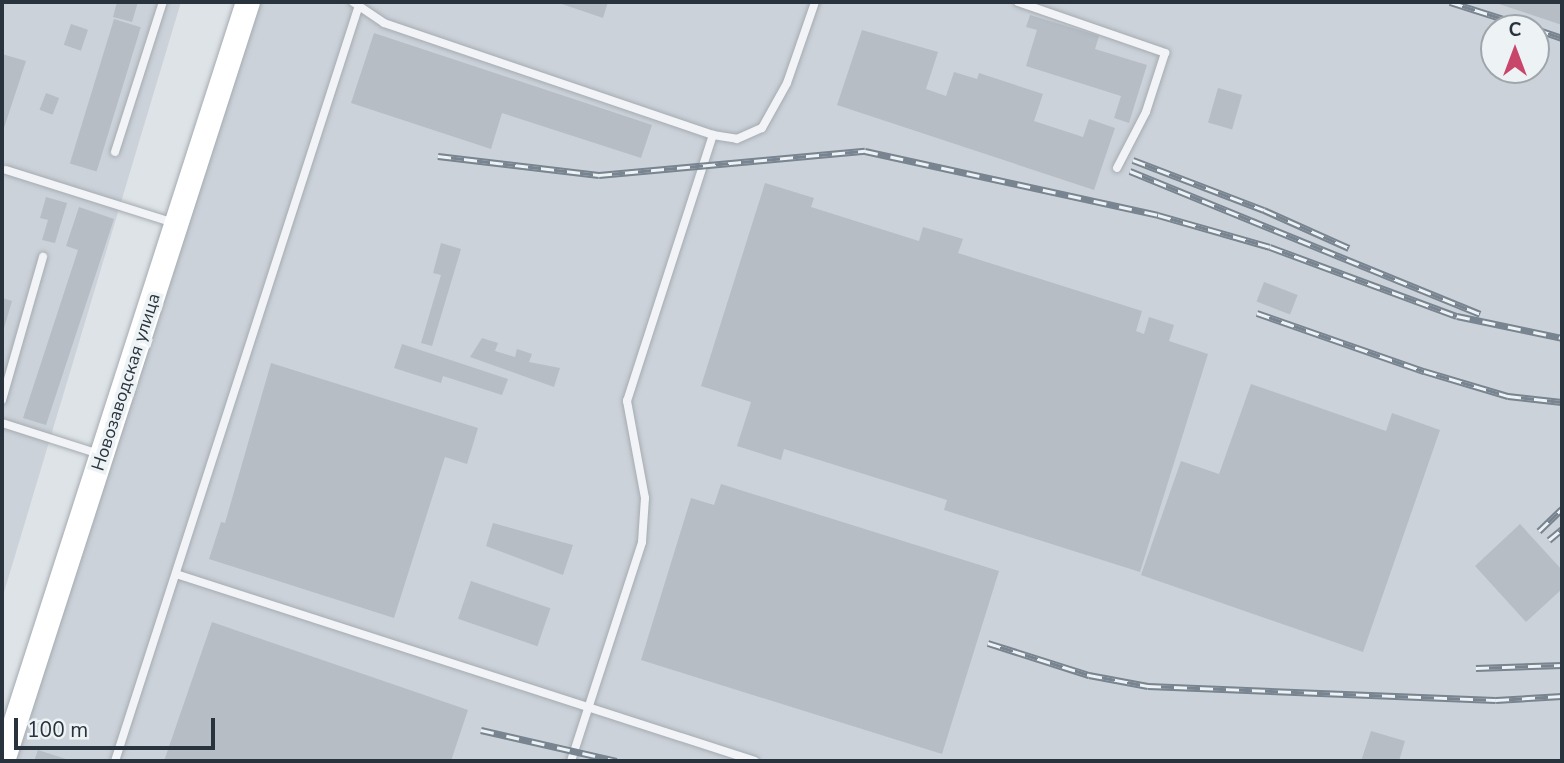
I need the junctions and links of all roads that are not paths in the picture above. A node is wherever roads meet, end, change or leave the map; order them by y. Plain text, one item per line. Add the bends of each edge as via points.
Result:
1 (163, 2) edge
2 (248, 2) edge
3 (815, 2) edge
4 (1017, 2) edge
5 (356, 4) edge
6 (713, 135) junction
7 (115, 152) dead end
8 (1118, 168) dead end
9 (6, 170) dead end
10 (177, 224) junction
11 (43, 257) dead end
12 (2, 400) edge
13 (2, 423) edge
14 (102, 455) junction
15 (176, 574) junction
16 (588, 708) junction
17 (3, 761) edge
18 (116, 761) edge
19 (571, 761) edge
20 (755, 761) edge

1 - 7 lane
2 - 10 main road, Новозаводская улица
3 - 6 lane via 787,83 762,128 737,139
4 - 8 lane via 1165,53 1146,112
5 - 6 lane via 384,23
5 - 15 lane
6 - 16 lane via 627,401 645,498 642,542
9 - 10 lane
10 - 14 main road, Новозаводская улица
11 - 12 lane
13 - 14 lane
14 - 17 main road, Новозаводская улица
15 - 16 lane
15 - 18 lane
16 - 19 lane
16 - 20 lane

